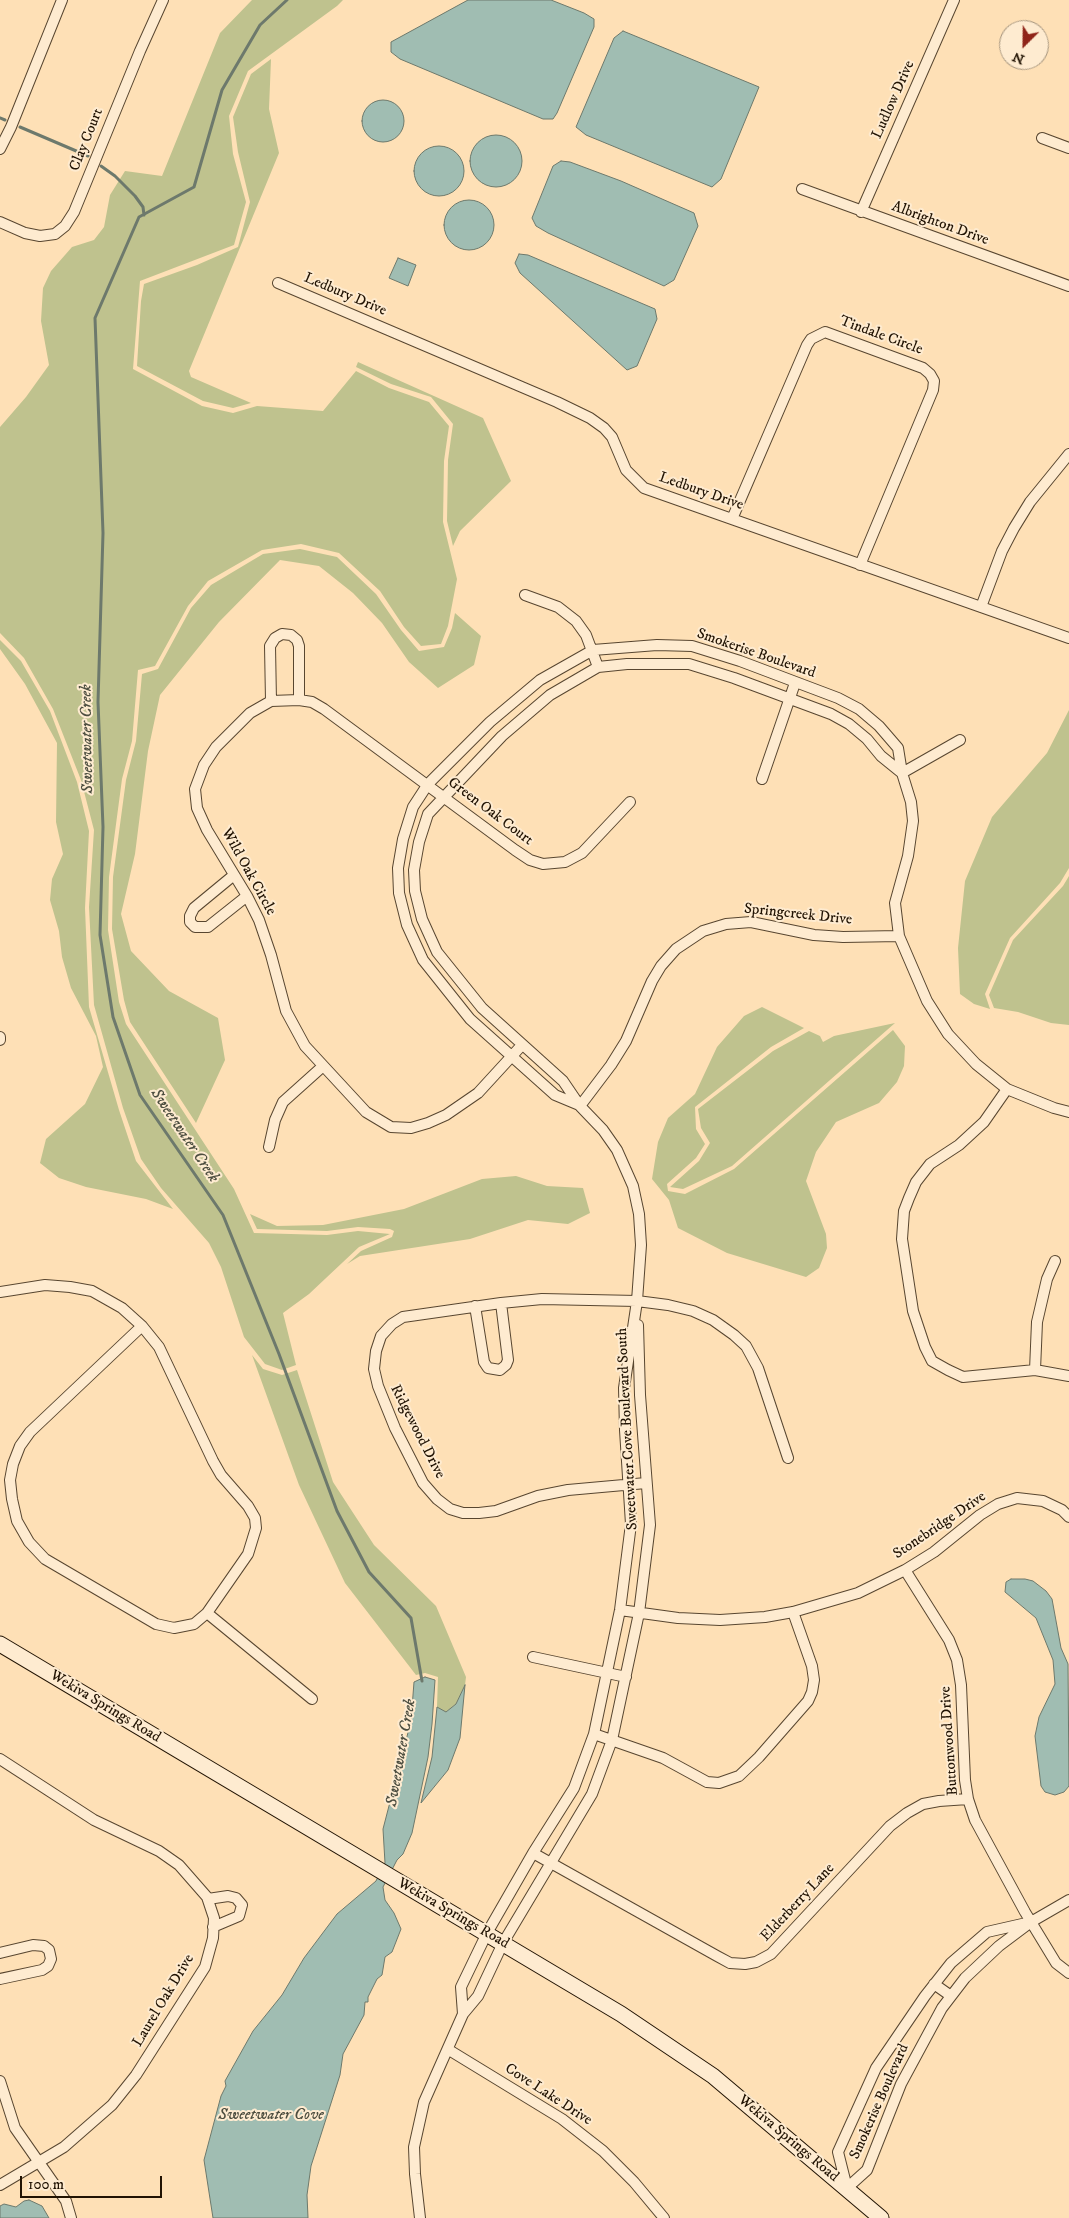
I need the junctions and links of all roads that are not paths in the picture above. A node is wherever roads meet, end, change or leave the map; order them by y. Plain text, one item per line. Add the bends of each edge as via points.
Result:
1 (62, 0) edge
2 (163, 0) edge
3 (954, 0) edge
4 (1042, 138) dead end
5 (1069, 148) edge
6 (0, 149) edge
7 (802, 189) dead end
8 (861, 212) junction
9 (0, 222) edge
10 (278, 283) dead end
11 (1069, 286) edge
12 (1069, 454) edge
13 (732, 519) junction
14 (860, 565) junction
15 (525, 595) dead end
16 (982, 607) junction
17 (1069, 638) edge
18 (593, 650) junction
19 (598, 668) junction
20 (795, 683) junction
21 (298, 700) junction
22 (789, 700) junction
23 (271, 701) junction
24 (960, 740) dead end
25 (902, 773) junction
26 (762, 779) dead end
27 (428, 784) junction
28 (443, 796) junction
29 (630, 802) dead end
30 (234, 875) junction
31 (247, 896) junction
32 (899, 936) junction
33 (436, 952) junction
34 (423, 960) junction
35 (522, 1045) junction
36 (511, 1056) junction
37 (322, 1067) junction
38 (1007, 1089) junction
39 (580, 1106) junction
40 (1069, 1112) edge
41 (269, 1147) dead end
42 (1055, 1261) dead end
43 (0, 1292) edge
44 (637, 1301) junction
45 (502, 1303) junction
46 (475, 1306) junction
47 (142, 1326) junction
48 (1035, 1370) junction
49 (1069, 1376) edge
50 (788, 1458) dead end
51 (646, 1483) junction
52 (628, 1484) junction
53 (1069, 1517) edge
54 (905, 1570) junction
55 (620, 1610) junction
56 (793, 1612) junction
57 (207, 1613) junction
58 (639, 1613) junction
59 (0, 1644) edge
60 (533, 1657) dead end
61 (607, 1673) junction
62 (626, 1677) junction
63 (312, 1699) dead end
64 (594, 1734) junction
65 (612, 1740) junction
66 (0, 1759) edge
67 (968, 1799) junction
68 (532, 1853) junction
69 (551, 1863) junction
70 (208, 1900) junction
71 (1069, 1900) edge
72 (1031, 1922) junction
73 (213, 1927) junction
74 (487, 1933) junction
75 (503, 1943) junction
76 (0, 1954) edge
77 (1069, 1973) edge
78 (0, 1979) edge
79 (934, 1984) junction
80 (951, 1996) junction
81 (463, 2014) junction
82 (448, 2050) junction
83 (0, 2081) edge
84 (38, 2162) junction
85 (0, 2185) edge
86 (847, 2188) junction
87 (71, 2218) edge
88 (420, 2218) edge
89 (664, 2218) edge
90 (881, 2218) edge

1 - 6 street
2 - 9 street, Clay Court via 74,212 64,226 54,234 40,236
3 - 8 street, Ludlow Drive
4 - 5 street
7 - 8 street, Albrighton Drive
8 - 11 street, Albrighton Drive
10 - 13 street, Ledbury Drive via 590,418 612,437 626,470 638,484
12 - 16 street via 1030,502 1014,528
13 - 14 street, Ledbury Drive
13 - 14 street, Tindale Circle via 807,346 811,339 825,332 923,368 934,381
14 - 16 street, Ledbury Drive
15 - 18 street via 567,612
16 - 17 street, Ledbury Drive
18 - 19 street
18 - 20 street, Smokerise Boulevard via 692,646
18 - 27 street, Smokerise Boulevard via 540,680 490,722
19 - 22 street, Smokerise Boulevard via 657,662 689,664
19 - 28 street, Smokerise Boulevard via 550,695 502,736
20 - 22 street
20 - 25 street, Smokerise Boulevard via 838,698 880,726 898,748
21 - 23 street, Wild Oak Circle
21 - 23 street via 299,646 291,635 282,634 270,646
21 - 27 street, Wild Oak Circle via 312,702
22 - 25 street, Smokerise Boulevard via 831,714 849,724
22 - 26 street
23 - 30 street, Wild Oak Circle via 250,713 216,747 195,789 197,808
24 - 25 street
25 - 32 street, Smokerise Boulevard via 913,821 908,856 895,902
27 - 28 street, Green Oak Court
27 - 34 street, Sweetwater Cove Boulevard South via 413,807 398,868 399,893 407,925
28 - 29 street, Green Oak Court via 530,860 543,864 565,862 582,853
28 - 33 street, Sweetwater Cove Boulevard South via 428,814 414,870 422,919
30 - 31 street, Wild Oak Circle
30 - 31 street via 194,908 190,922 195,927 208,927
31 - 37 street, Wild Oak Circle via 271,955 286,1011 305,1046
32 - 38 street, Smokerise Boulevard via 927,1001 948,1034 976,1064
32 - 39 street, Springcreek Drive via 814,935 751,922 726,924 704,931 676,950 661,966 626,1042
33 - 34 street
33 - 35 street, Sweetwater Cove Boulevard South via 482,1008
34 - 36 street, Sweetwater Cove Boulevard South via 470,1019
35 - 36 street, Wild Oak Circle
35 - 39 street, Sweetwater Cove Boulevard South via 563,1081
36 - 37 street, Wild Oak Circle via 490,1082 461,1105 428,1123 411,1128 391,1127 366,1112
36 - 39 street, Sweetwater Cove Boulevard South via 555,1095
37 - 41 street via 283,1102
38 - 40 street, Smokerise Boulevard
38 - 48 street via 984,1122 960,1145 930,1164 916,1182 904,1210 902,1239 913,1311 932,1361 963,1377
39 - 44 street, Sweetwater Cove Boulevard South via 617,1150 633,1186 642,1245
42 - 48 street via 1047,1279 1037,1322
43 - 47 street via 45,1286 92,1292 122,1308
44 - 45 street, Ridgewood Drive
44 - 50 street, Ridgewood Drive via 693,1311 713,1320 746,1346 758,1368
44 - 51 street, Sweetwater Cove Boulevard South
44 - 52 street, Sweetwater Cove Boulevard South via 624,1388
45 - 46 street, Ridgewood Drive
45 - 46 street via 508,1360 500,1370 488,1368 484,1362
46 - 52 street, Ridgewood Drive via 403,1316 381,1336 376,1351 374,1369 378,1386 395,1428 428,1489 450,1508 463,1513 479,1513 568,1490
47 - 57 street via 159,1347 221,1475 255,1518 256,1528 248,1554
47 - 57 street via 30,1432 13,1464 10,1480 12,1499 17,1521 28,1542 45,1559 156,1624 174,1628 194,1624
48 - 49 street
51 - 52 street, Ridgewood Drive
51 - 58 street, Sweetwater Cove Boulevard South via 650,1525
52 - 55 street, Sweetwater Cove Boulevard South via 631,1524
53 - 54 street, Stonebridge Drive via 1043,1501 1017,1498 998,1504
54 - 56 street, Stonebridge Drive via 858,1593
54 - 67 street, Buttonwood Drive via 957,1660 962,1685
55 - 58 street, Stonebridge Drive
55 - 61 street, Sweetwater Cove Boulevard South
56 - 58 street, Stonebridge Drive via 720,1620
56 - 65 street via 812,1666 812,1692 808,1701 739,1776 719,1783 707,1782 663,1758
57 - 63 street
58 - 62 street, Sweetwater Cove Boulevard South
59 - 74 main road, Wekiva Springs Road
60 - 61 street
61 - 62 street
61 - 64 street, Sweetwater Cove Boulevard South
62 - 65 street, Sweetwater Cove Boulevard South
64 - 65 street
64 - 68 street, Sweetwater Cove Boulevard South via 574,1788
65 - 69 street, Sweetwater Cove Boulevard South via 592,1794
66 - 70 street, Laurel Oak Drive via 94,1820 179,1865
67 - 69 street, Elderberry Lane via 923,1804 907,1813 890,1826 770,1954 745,1964 717,1956
67 - 72 street, Buttonwood Drive via 975,1820
68 - 69 street, Elderberry Lane
68 - 74 street, Sweetwater Cove Boulevard South
69 - 75 street, Sweetwater Cove Boulevard South
70 - 73 street, Laurel Oak Drive via 214,1918
70 - 73 street via 228,1896 236,1898 242,1905 239,1916
71 - 72 street, Smokerise Boulevard
72 - 77 street, Buttonwood Drive via 1056,1963
72 - 79 street, Smokerise Boulevard via 987,1932 951,1963
72 - 80 street, Smokerise Boulevard via 999,1946
73 - 84 street, Laurel Oak Drive via 205,1967 136,2075 112,2105 87,2128
74 - 75 main road, Wekiva Springs Road
74 - 81 street, Sweetwater Cove Boulevard South via 461,1987
75 - 81 street, Sweetwater Cove Boulevard South via 478,1996
75 - 86 main road, Wekiva Springs Road via 620,2014 713,2076
76 - 78 street via 33,1945 44,1946 49,1950 51,1959 42,1970
79 - 80 street
79 - 86 street, Smokerise Boulevard via 876,2068 838,2152
80 - 86 street, Smokerise Boulevard via 901,2084 867,2170
81 - 82 street
82 - 88 street via 424,2102 414,2147
82 - 89 street, Cove Lake Drive via 562,2119 603,2151
83 - 84 street via 15,2128
84 - 85 street, Laurel Oak Drive
84 - 87 street via 66,2201
86 - 90 main road, Wekiva Springs Road

